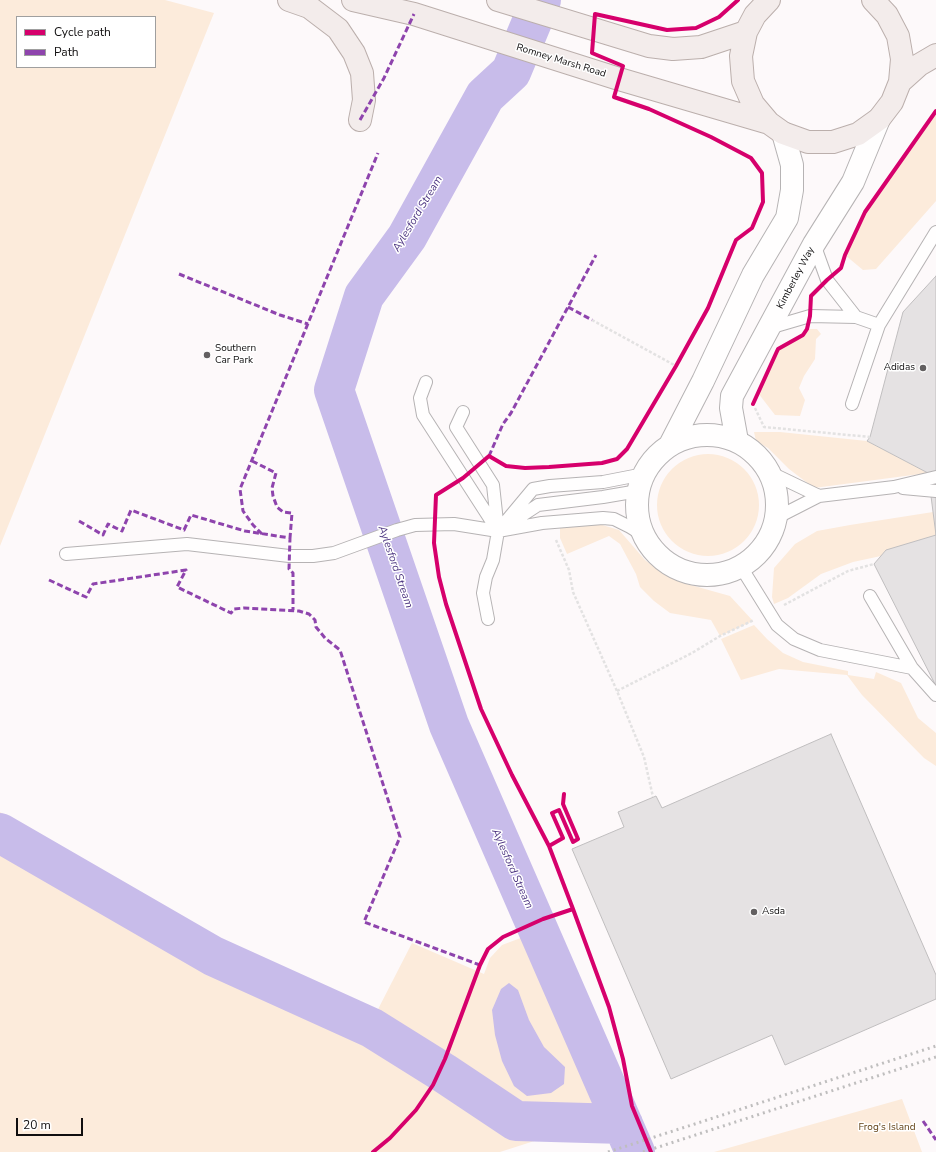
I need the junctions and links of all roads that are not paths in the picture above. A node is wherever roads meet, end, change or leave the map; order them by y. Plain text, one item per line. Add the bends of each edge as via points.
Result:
1 (289, 0) edge
2 (353, 0) edge
3 (769, 0) edge
4 (873, 0) edge
5 (508, 3) edge
6 (746, 32) junction
7 (936, 55) edge
8 (900, 82) junction
9 (879, 119) junction
10 (360, 120) dead end
11 (776, 128) junction
12 (936, 232) edge
13 (814, 244) junction
14 (856, 318) junction
15 (879, 325) junction
16 (769, 328) junction
17 (426, 382) dead end
18 (852, 404) dead end
19 (463, 412) dead end
20 (737, 442) junction
21 (670, 445) junction
22 (769, 472) junction
23 (936, 477) edge
24 (641, 483) junction
25 (894, 487) junction
26 (936, 491) edge
27 (819, 496) junction
28 (776, 518) junction
29 (498, 531) junction
30 (643, 535) junction
31 (66, 554) dead end
32 (741, 567) junction
33 (870, 596) dead end
34 (488, 619) dead end
35 (912, 668) junction
36 (936, 695) edge

1 - 10 main road via 309,7 338,29 354,54 362,73 364,100
2 - 11 main road, Romney Marsh Road via 414,14
3 - 6 main road
4 - 8 main road via 887,15 898,36 902,59
5 - 6 main road via 649,46 673,49 701,47
6 - 11 main road via 741,56 743,81 753,104
7 - 8 main road via 919,65
8 - 9 main road, Romney Marsh Road via 892,102
9 - 11 main road, Romney Marsh Road via 858,134 834,142 808,142
9 - 13 street, Kimberley Way via 853,182
11 - 21 street via 792,165 792,190 787,218 753,275
12 - 15 lane
13 - 14 lane via 827,280
13 - 16 street, Kimberley Way
14 - 15 lane
14 - 16 lane via 810,316
15 - 18 lane
16 - 20 street, Kimberley Way via 732,396 731,408
17 - 29 lane via 420,398 423,415
19 - 29 lane via 456,427 493,485
20 - 21 street via 714,435 691,436
20 - 22 street via 755,454
21 - 24 street via 655,458
22 - 27 lane
22 - 28 street via 777,494
23 - 25 lane
24 - 29 lane via 602,497 538,505
24 - 29 lane via 603,482 533,489
24 - 30 street via 637,506 638,521
25 - 26 lane
25 - 27 lane
27 - 28 lane
28 - 32 street via 770,538 757,555
29 - 30 lane via 542,523 603,518 614,519
29 - 31 lane via 454,524 416,525 334,553 312,556 289,556 187,544
29 - 34 lane via 483,593
30 - 32 street via 653,551 668,564 685,573 704,576 723,574
32 - 35 lane via 777,625 794,639 820,650
33 - 35 lane
35 - 36 lane

